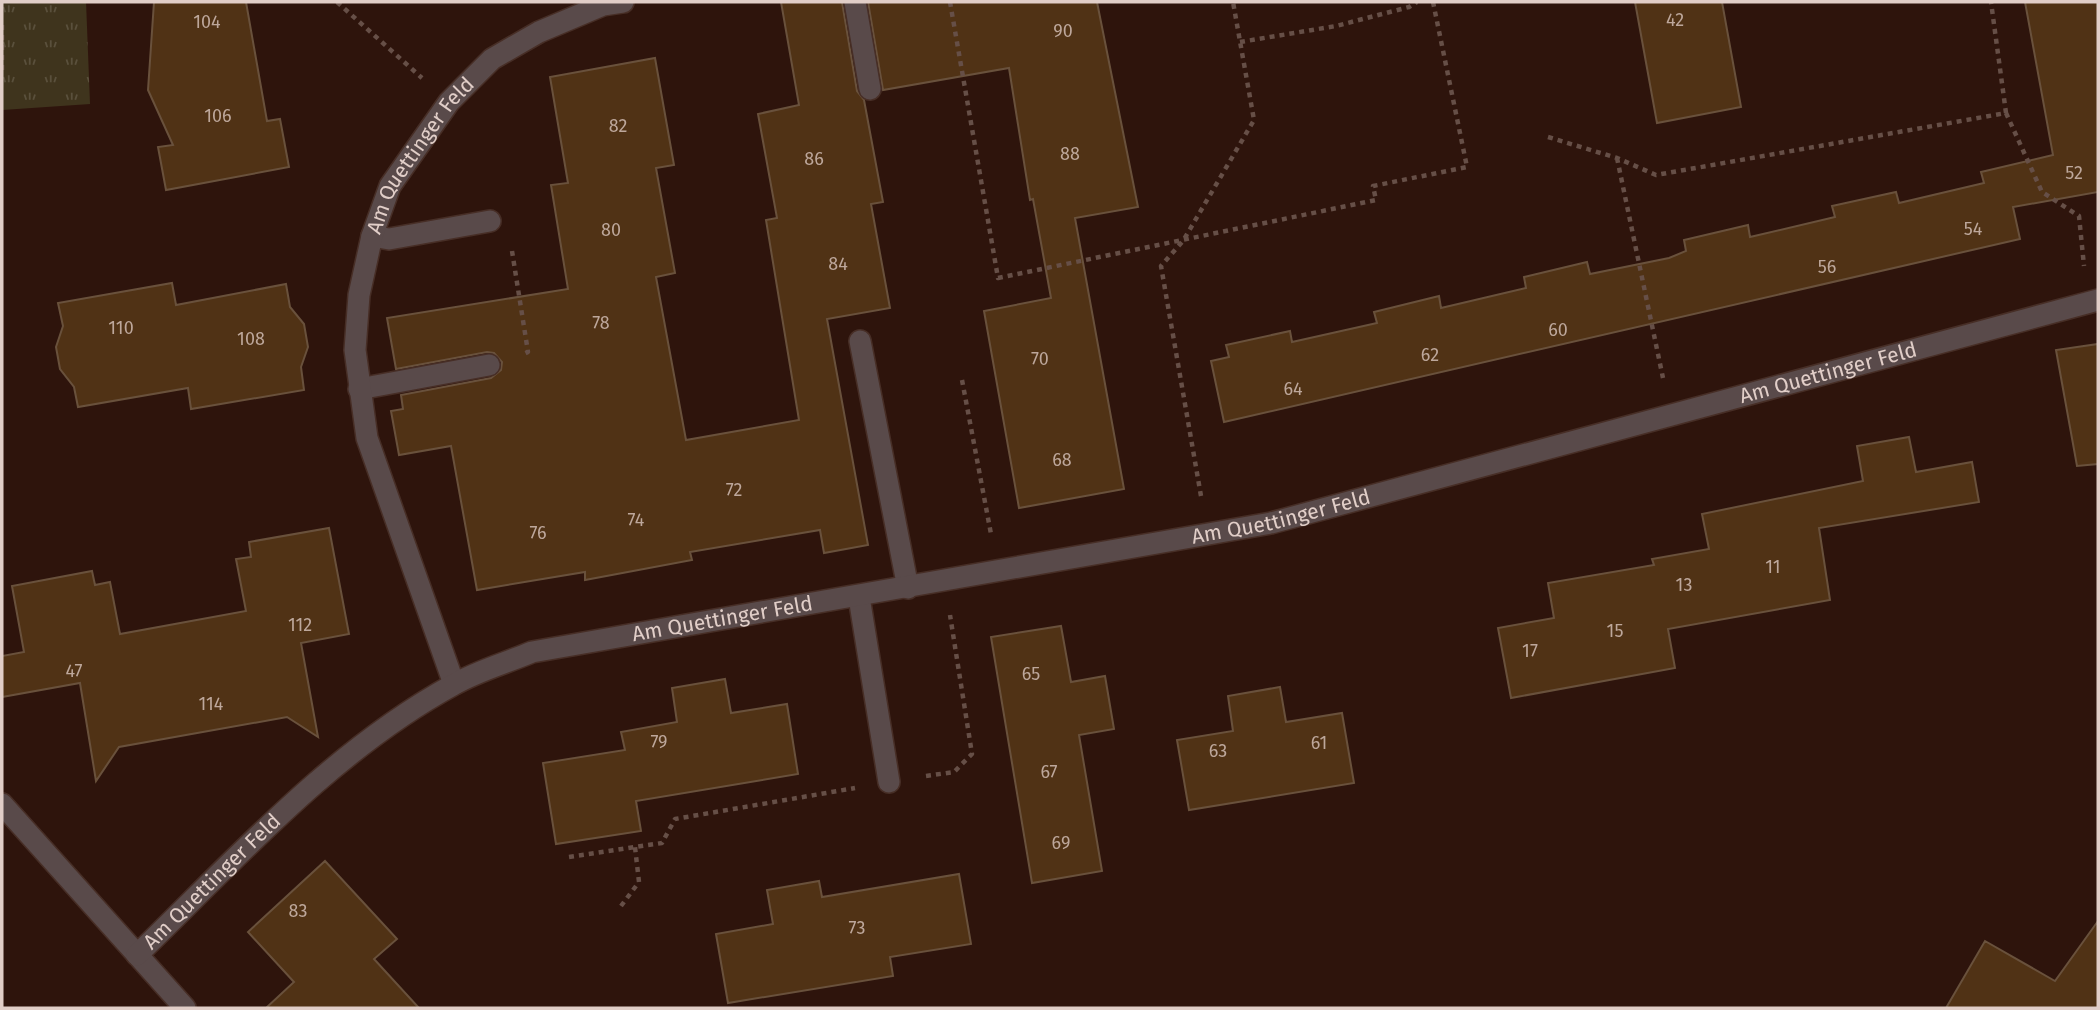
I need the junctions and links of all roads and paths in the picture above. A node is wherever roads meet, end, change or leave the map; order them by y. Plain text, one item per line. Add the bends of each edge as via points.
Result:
1 (337, 2) edge
2 (623, 2) edge
3 (855, 2) edge
4 (950, 2) edge
5 (1233, 2) edge
6 (1417, 2) edge
7 (1433, 2) edge
8 (1991, 2) edge
9 (2, 25) edge
10 (1240, 42) junction
11 (2, 70) edge
12 (870, 89) dead end
13 (449, 102) junction
14 (2006, 113) junction
15 (1548, 136) dead end
16 (1618, 158) junction
17 (490, 221) joint
18 (372, 236) junction
19 (1183, 241) junction
20 (2093, 301) edge
21 (860, 341) dead end
22 (489, 365) joint
23 (962, 380) dead end
24 (359, 389) junction
25 (1670, 413) junction
26 (1207, 534) junction
27 (998, 572) junction
28 (943, 581) junction
29 (908, 588) junction
30 (859, 597) junction
31 (454, 684) junction
32 (890, 782) junction
33 (2, 804) edge
34 (635, 847) junction
35 (569, 857) dead end
36 (621, 906) dead end
37 (137, 955) junction
38 (185, 1008) edge

1 - 13 path
2 - 13 street, Am Quettinger Feld via 603,5 539,32 492,60
3 - 12 street
4 - 19 path via 998,278
5 - 10 path
6 - 10 path via 1336,26
7 - 19 path via 1467,167 1373,186 1376,201
8 - 14 path
9 - 11 path
10 - 19 path via 1254,120
13 - 18 street, Am Quettinger Feld via 390,186
14 - 16 path via 1656,175
14 - 20 path via 2042,192 2079,216
15 - 16 path
16 - 25 path
17 - 18 street via 389,239
17 - 22 path via 507,222 528,352
18 - 24 street, Am Quettinger Feld via 359,295 355,350
19 - 26 path via 1161,266
20 - 25 street, Am Quettinger Feld
21 - 29 street
22 - 24 street
23 - 27 path
24 - 31 street, Am Quettinger Feld via 367,438
25 - 26 street, Am Quettinger Feld via 1271,523
26 - 27 street, Am Quettinger Feld
27 - 28 street, Am Quettinger Feld
28 - 29 street, Am Quettinger Feld
28 - 32 path via 972,754 954,772
29 - 30 street, Am Quettinger Feld
30 - 31 street, Am Quettinger Feld via 532,652
30 - 32 street
31 - 37 street, Am Quettinger Feld via 376,733 286,811
32 - 34 path via 675,819 662,843
33 - 37 street
34 - 35 path
34 - 36 path via 639,882
37 - 38 street

